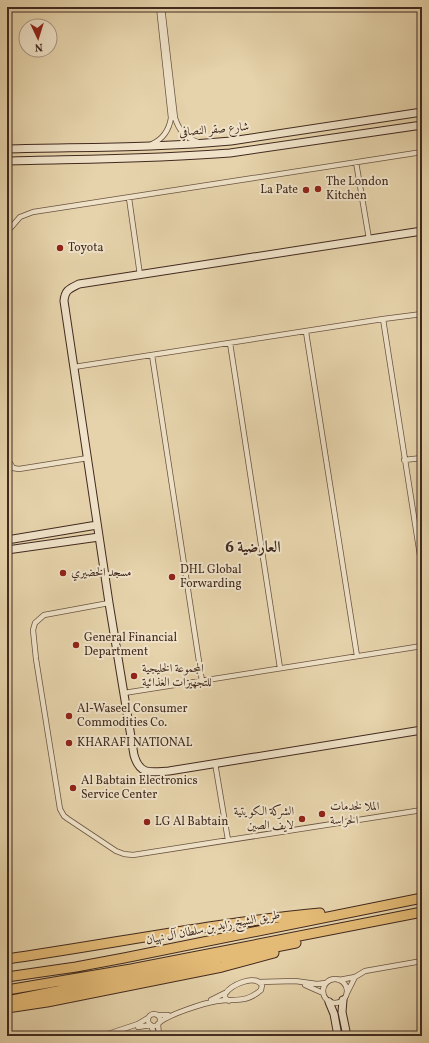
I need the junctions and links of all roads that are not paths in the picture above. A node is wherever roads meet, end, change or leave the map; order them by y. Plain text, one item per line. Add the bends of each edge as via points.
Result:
1 (159, 7) edge
2 (162, 7) edge
3 (422, 112) edge
4 (422, 125) edge
5 (204, 144) junction
6 (148, 146) junction
7 (7, 149) edge
8 (422, 152) edge
9 (7, 161) edge
10 (356, 162) junction
11 (129, 198) junction
12 (422, 231) edge
13 (7, 232) edge
14 (370, 239) junction
15 (140, 275) junction
16 (422, 314) edge
17 (383, 319) junction
18 (306, 332) junction
19 (230, 343) junction
20 (152, 355) junction
21 (74, 367) junction
22 (7, 453) edge
23 (88, 458) junction
24 (422, 458) edge
25 (404, 460) junction
26 (97, 525) junction
27 (99, 537) junction
28 (7, 540) edge
29 (7, 550) edge
30 (422, 568) edge
31 (109, 603) junction
32 (422, 646) edge
33 (357, 656) junction
34 (280, 668) junction
35 (202, 681) junction
36 (124, 693) junction
37 (422, 730) edge
38 (215, 763) junction
39 (422, 810) edge
40 (228, 840) junction
41 (422, 898) edge
42 (361, 910) junction
43 (422, 912) edge
44 (322, 932) junction
45 (65, 951) junction
46 (7, 954) edge
47 (7, 959) edge
48 (422, 961) edge
49 (7, 966) edge
50 (7, 977) edge
51 (355, 978) junction
52 (339, 980) junction
53 (258, 982) junction
54 (326, 983) junction
55 (7, 990) edge
56 (261, 990) junction
57 (225, 993) junction
58 (323, 993) junction
59 (345, 996) junction
60 (229, 1001) junction
61 (329, 1002) junction
62 (8, 1007) edge
63 (158, 1015) junction
64 (148, 1018) junction
65 (159, 1024) junction
66 (151, 1025) junction
67 (102, 1036) edge
68 (110, 1036) edge
69 (155, 1036) edge
70 (159, 1036) edge
71 (338, 1036) edge
72 (347, 1036) edge

1 - 6 street via 171,118 164,135
2 - 5 street via 175,118 179,128 188,138
3 - 5 street, شارع صقر النصافي
4 - 9 street, شارع صقر النصافي via 207,155
5 - 6 street, شارع صقر النصافي
6 - 7 street, شارع صقر النصافي
8 - 10 street
10 - 11 street
10 - 14 street
11 - 13 street via 33,212 20,217
11 - 15 street
12 - 14 street
14 - 15 street
15 - 21 street via 78,284 65,294
16 - 17 street
17 - 18 street
17 - 25 street
18 - 19 street
18 - 33 street
19 - 20 street
19 - 34 street
20 - 21 street
20 - 35 street
21 - 23 street
22 - 23 street via 13,468 19,469
23 - 26 street
24 - 25 street
25 - 30 street
26 - 27 street
26 - 28 street
27 - 29 street
27 - 31 street
31 - 36 street
31 - 40 street via 44,615 35,623 33,630 62,813 68,820 124,854
32 - 33 street
33 - 34 street
34 - 35 street
35 - 36 street
36 - 38 street via 134,755 140,769 159,772
37 - 38 street
38 - 40 street
39 - 40 street
41 - 42 highway, طريق الشيخ زايد بن سلطان آل نهيان
42 - 45 highway via 234,922
42 - 50 highway, طريق الشيخ زايد بن سلطان آل نهيان via 132,957
43 - 44 highway, طريق الشيخ زايد بن سلطان آل نهيان
44 - 55 highway, طريق الشيخ زايد بن سلطان آل نهيان via 116,972
44 - 62 highway via 291,947 232,965
45 - 46 highway
45 - 47 highway
45 - 49 highway
48 - 51 street via 371,970
51 - 52 street
51 - 59 street
52 - 54 street
52 - 59 street via 346,986
53 - 54 street
53 - 56 street via 262,985
53 - 57 street via 242,982
54 - 58 street
56 - 58 street via 271,985 289,983 305,985
56 - 60 street via 248,999
57 - 60 street via 225,998
57 - 63 street via 167,1015
58 - 61 street
59 - 61 street via 337,1003
59 - 72 street via 342,1012
60 - 65 street via 212,1002 167,1017
61 - 71 street
63 - 64 street via 152,1014
63 - 65 street
64 - 66 street
64 - 67 street
65 - 66 street
65 - 70 street
66 - 68 street via 142,1025
66 - 69 street

